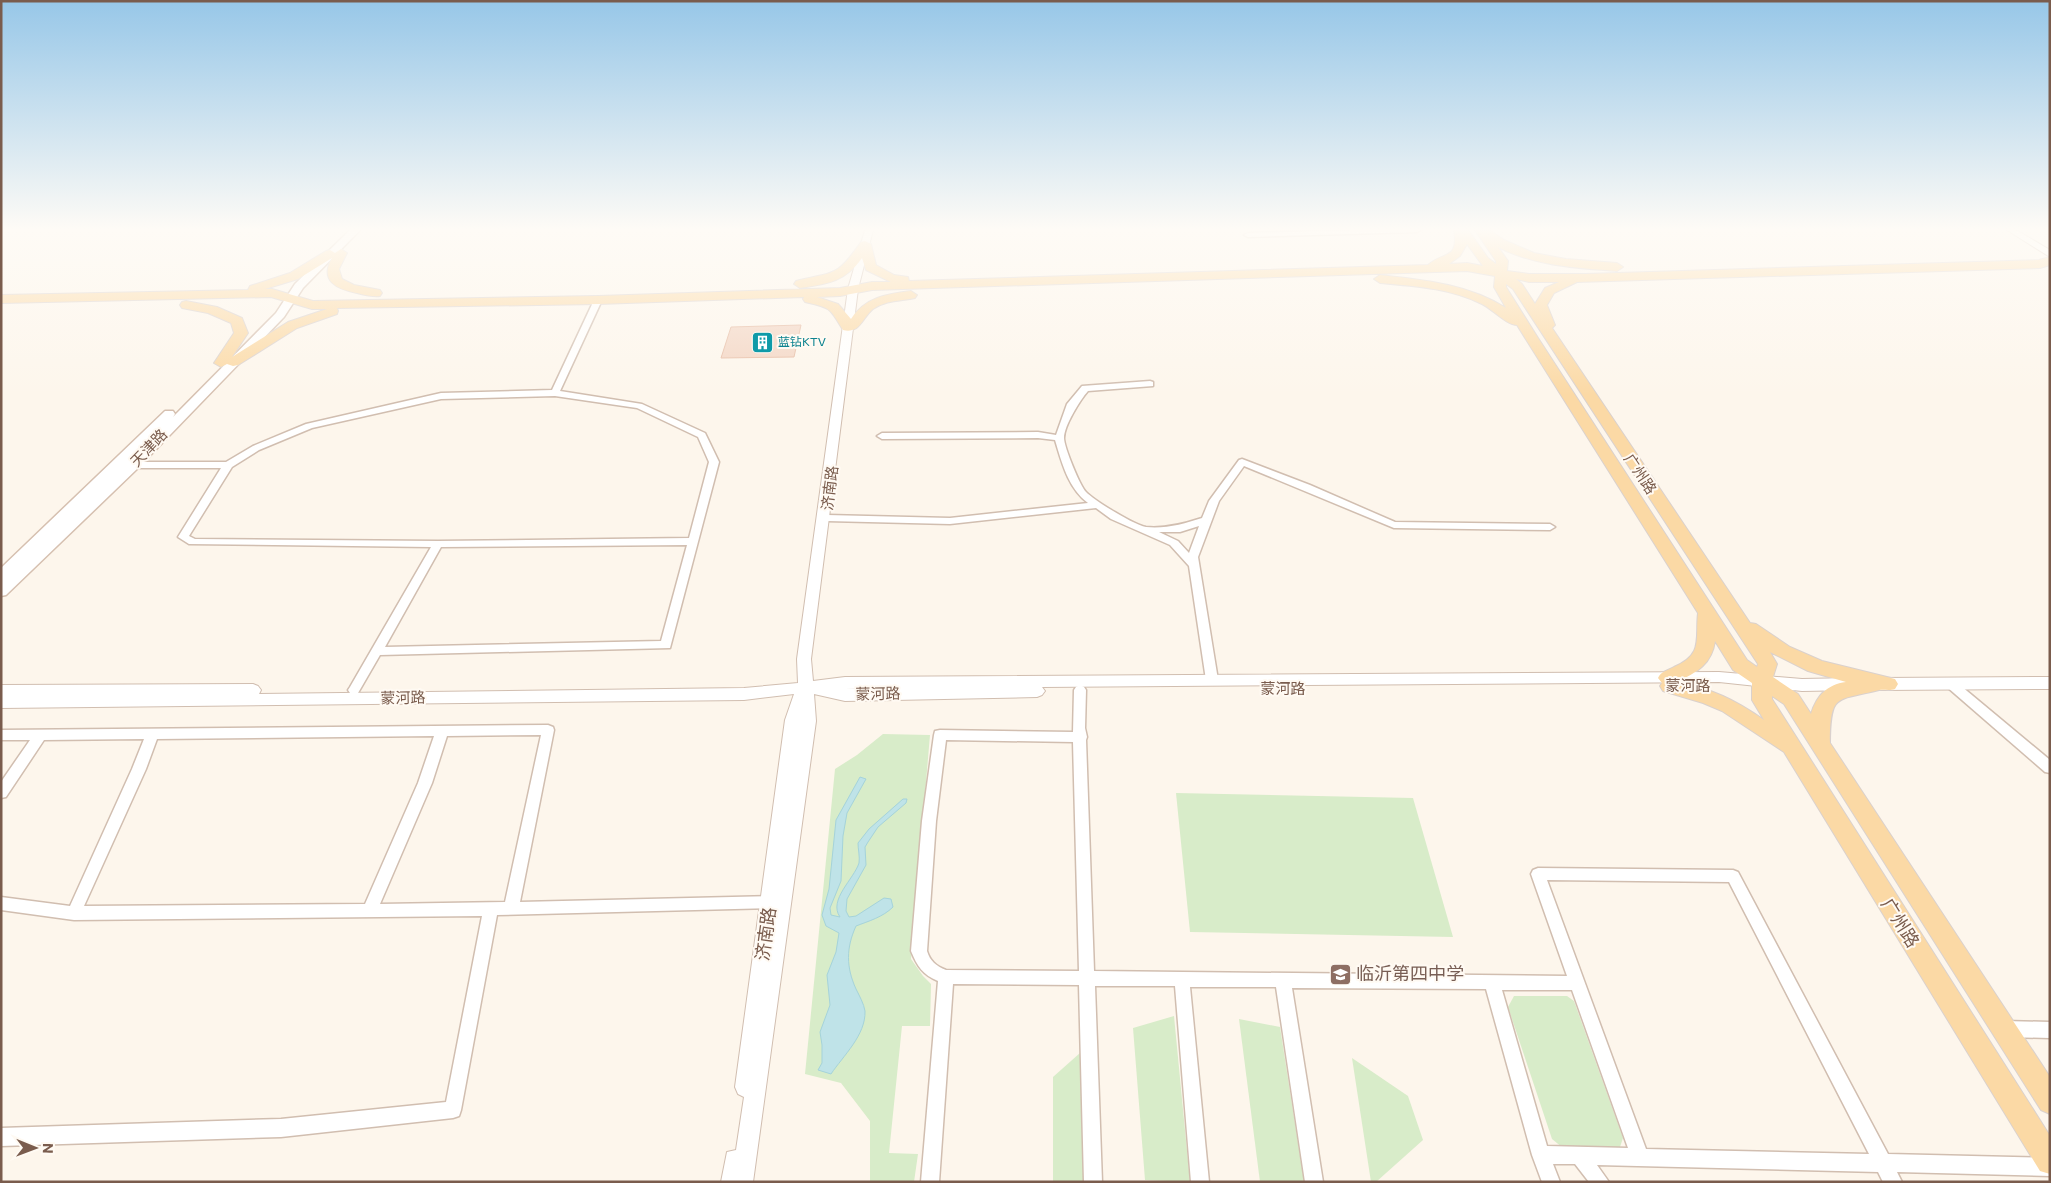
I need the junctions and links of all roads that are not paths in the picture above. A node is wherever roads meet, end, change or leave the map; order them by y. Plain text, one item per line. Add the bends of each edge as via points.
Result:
1 (266, 285) edge
2 (310, 285) edge
3 (345, 285) edge
4 (798, 285) edge
5 (854, 285) edge
6 (936, 285) edge
7 (991, 285) edge
8 (1043, 285) edge
9 (1423, 285) edge
10 (1500, 285) edge
11 (1516, 285) edge
12 (1561, 285) edge
13 (946, 287) junction
14 (853, 289) junction
15 (765, 291) junction
16 (221, 294) junction
17 (1, 299) edge
18 (377, 299) junction
19 (292, 300) junction
20 (598, 300) junction
21 (186, 305) junction
22 (1, 308) edge
23 (850, 327) junction
24 (1531, 338) junction
25 (1552, 340) junction
26 (227, 362) junction
27 (1150, 384) dead end
28 (554, 393) junction
29 (882, 436) dead end
30 (1059, 438) junction
31 (133, 465) junction
32 (228, 465) junction
33 (1098, 505) junction
34 (827, 518) junction
35 (1207, 520) junction
36 (1550, 527) dead end
37 (1146, 529) junction
38 (693, 541) junction
39 (438, 544) junction
40 (1194, 565) junction
41 (1, 576) edge
42 (1, 591) edge
43 (1706, 613) junction
44 (1736, 618) junction
45 (377, 651) junction
46 (1212, 680) junction
47 (1762, 681) junction
48 (1668, 682) junction
49 (2050, 683) edge
50 (1888, 684) junction
51 (1951, 684) junction
52 (805, 687) junction
53 (354, 690) junction
54 (1080, 690) junction
55 (1, 691) edge
56 (1, 702) edge
57 (442, 731) junction
58 (40, 734) junction
59 (152, 734) junction
60 (1, 735) edge
61 (1081, 737) junction
62 (1820, 744) junction
63 (1794, 750) junction
64 (2050, 768) edge
65 (1, 793) edge
66 (770, 902) junction
67 (1, 903) edge
68 (511, 908) junction
69 (491, 909) junction
70 (369, 911) junction
71 (74, 913) junction
72 (946, 977) junction
73 (1087, 977) junction
74 (1182, 979) junction
75 (1283, 980) junction
76 (1492, 983) junction
77 (1576, 983) junction
78 (2002, 1029) junction
79 (2050, 1030) edge
80 (2050, 1101) edge
81 (1, 1137) edge
82 (1541, 1155) junction
83 (1579, 1156) junction
84 (1640, 1157) junction
85 (2050, 1161) edge
86 (1883, 1162) junction
87 (2050, 1167) edge
88 (732, 1182) edge
89 (742, 1182) edge
90 (930, 1182) edge
91 (1093, 1182) edge
92 (1200, 1182) edge
93 (1314, 1182) edge
94 (1551, 1182) edge
95 (1600, 1182) edge
96 (1893, 1182) edge

1 - 16 main road
2 - 19 main road, 天津路
3 - 18 main road
4 - 15 main road
5 - 14 street, 济南路
6 - 13 main road
7 - 13 main road
8 - 13 main road
9 - 24 main road via 1450,289 1495,305
10 - 24 main road, 广州路
11 - 25 main road, 广州路
12 - 25 main road via 1549,291 1541,305
13 - 14 main road via 871,292
13 - 23 main road via 873,304 863,310
14 - 15 main road via 840,292
14 - 23 street, 济南路 via 856,302
15 - 18 main road
15 - 20 main road
15 - 23 main road via 832,305 843,313
16 - 17 main road
16 - 19 main road via 272,294
18 - 19 main road via 312,306
18 - 20 main road
18 - 26 main road via 303,319
19 - 21 main road
19 - 26 main road, 天津路 via 280,315
20 - 28 street
21 - 22 main road
21 - 26 main road via 212,310 237,321 241,333
23 - 34 street, 济南路
23 - 52 street, 济南路 via 808,625
24 - 43 main road, 广州路
25 - 44 main road, 广州路
26 - 31 main road, 天津路
26 - 41 main road, 天津路
27 - 30 street via 1085,388 1072,404
28 - 32 street via 441,396 309,426 256,448
28 - 38 street via 639,406 702,435 714,462
29 - 30 street via 1038,435
30 - 33 street via 1081,493
31 - 32 street
31 - 42 main road, 天津路
32 - 39 street via 183,537 192,542
33 - 34 street via 950,521
33 - 37 street via 1115,517
34 - 52 street, 济南路
35 - 36 street via 1214,501 1242,462 1394,525
35 - 37 street via 1180,529
35 - 40 street via 1193,557
37 - 40 street via 1174,543
38 - 39 street
38 - 45 street via 666,646
39 - 45 street
40 - 46 street
43 - 47 main road, 广州路 via 1740,665
43 - 48 main road via 1708,643 1701,659
44 - 47 main road, 广州路 via 1768,664
44 - 50 main road via 1792,658 1825,671
45 - 53 street
46 - 48 street, 蒙河路
46 - 52 street, 蒙河路 via 845,683
47 - 48 street, 蒙河路 via 1725,686
47 - 50 street, 蒙河路 via 1802,685
47 - 62 main road, 广州路 via 1791,699
47 - 63 main road, 广州路 via 1762,700
48 - 54 street, 蒙河路
48 - 63 main road via 1729,706
49 - 51 street, 蒙河路
50 - 51 street, 蒙河路
50 - 62 main road via 1839,690 1824,703
51 - 64 street
52 - 53 street, 蒙河路
52 - 54 street, 蒙河路 via 845,695
52 - 56 street, 蒙河路 via 744,694
52 - 66 street, 济南路 via 793,720
52 - 89 street, 济南路 via 808,720
53 - 55 street, 蒙河路
54 - 61 street
57 - 59 street
57 - 68 street via 548,730
57 - 70 street via 425,783
58 - 59 street
58 - 60 street
58 - 65 street
59 - 71 street
61 - 72 street via 940,735 929,821 919,951 924,964 936,974
61 - 73 street
62 - 78 main road, 广州路
63 - 85 main road, 广州路
66 - 68 street
66 - 88 street, 济南路
67 - 71 street
68 - 69 street
69 - 70 street
69 - 81 street via 453,1110 281,1128
70 - 71 street
72 - 73 street
72 - 90 street
73 - 74 street
73 - 91 street
74 - 75 street
74 - 92 street
75 - 76 street
75 - 93 street
76 - 77 street
76 - 82 street
77 - 84 street
77 - 86 street via 1538,874 1733,876
78 - 79 street
78 - 80 main road, 广州路
82 - 83 street
82 - 94 street
83 - 84 street
83 - 95 street
84 - 86 street
86 - 87 street
86 - 96 street

